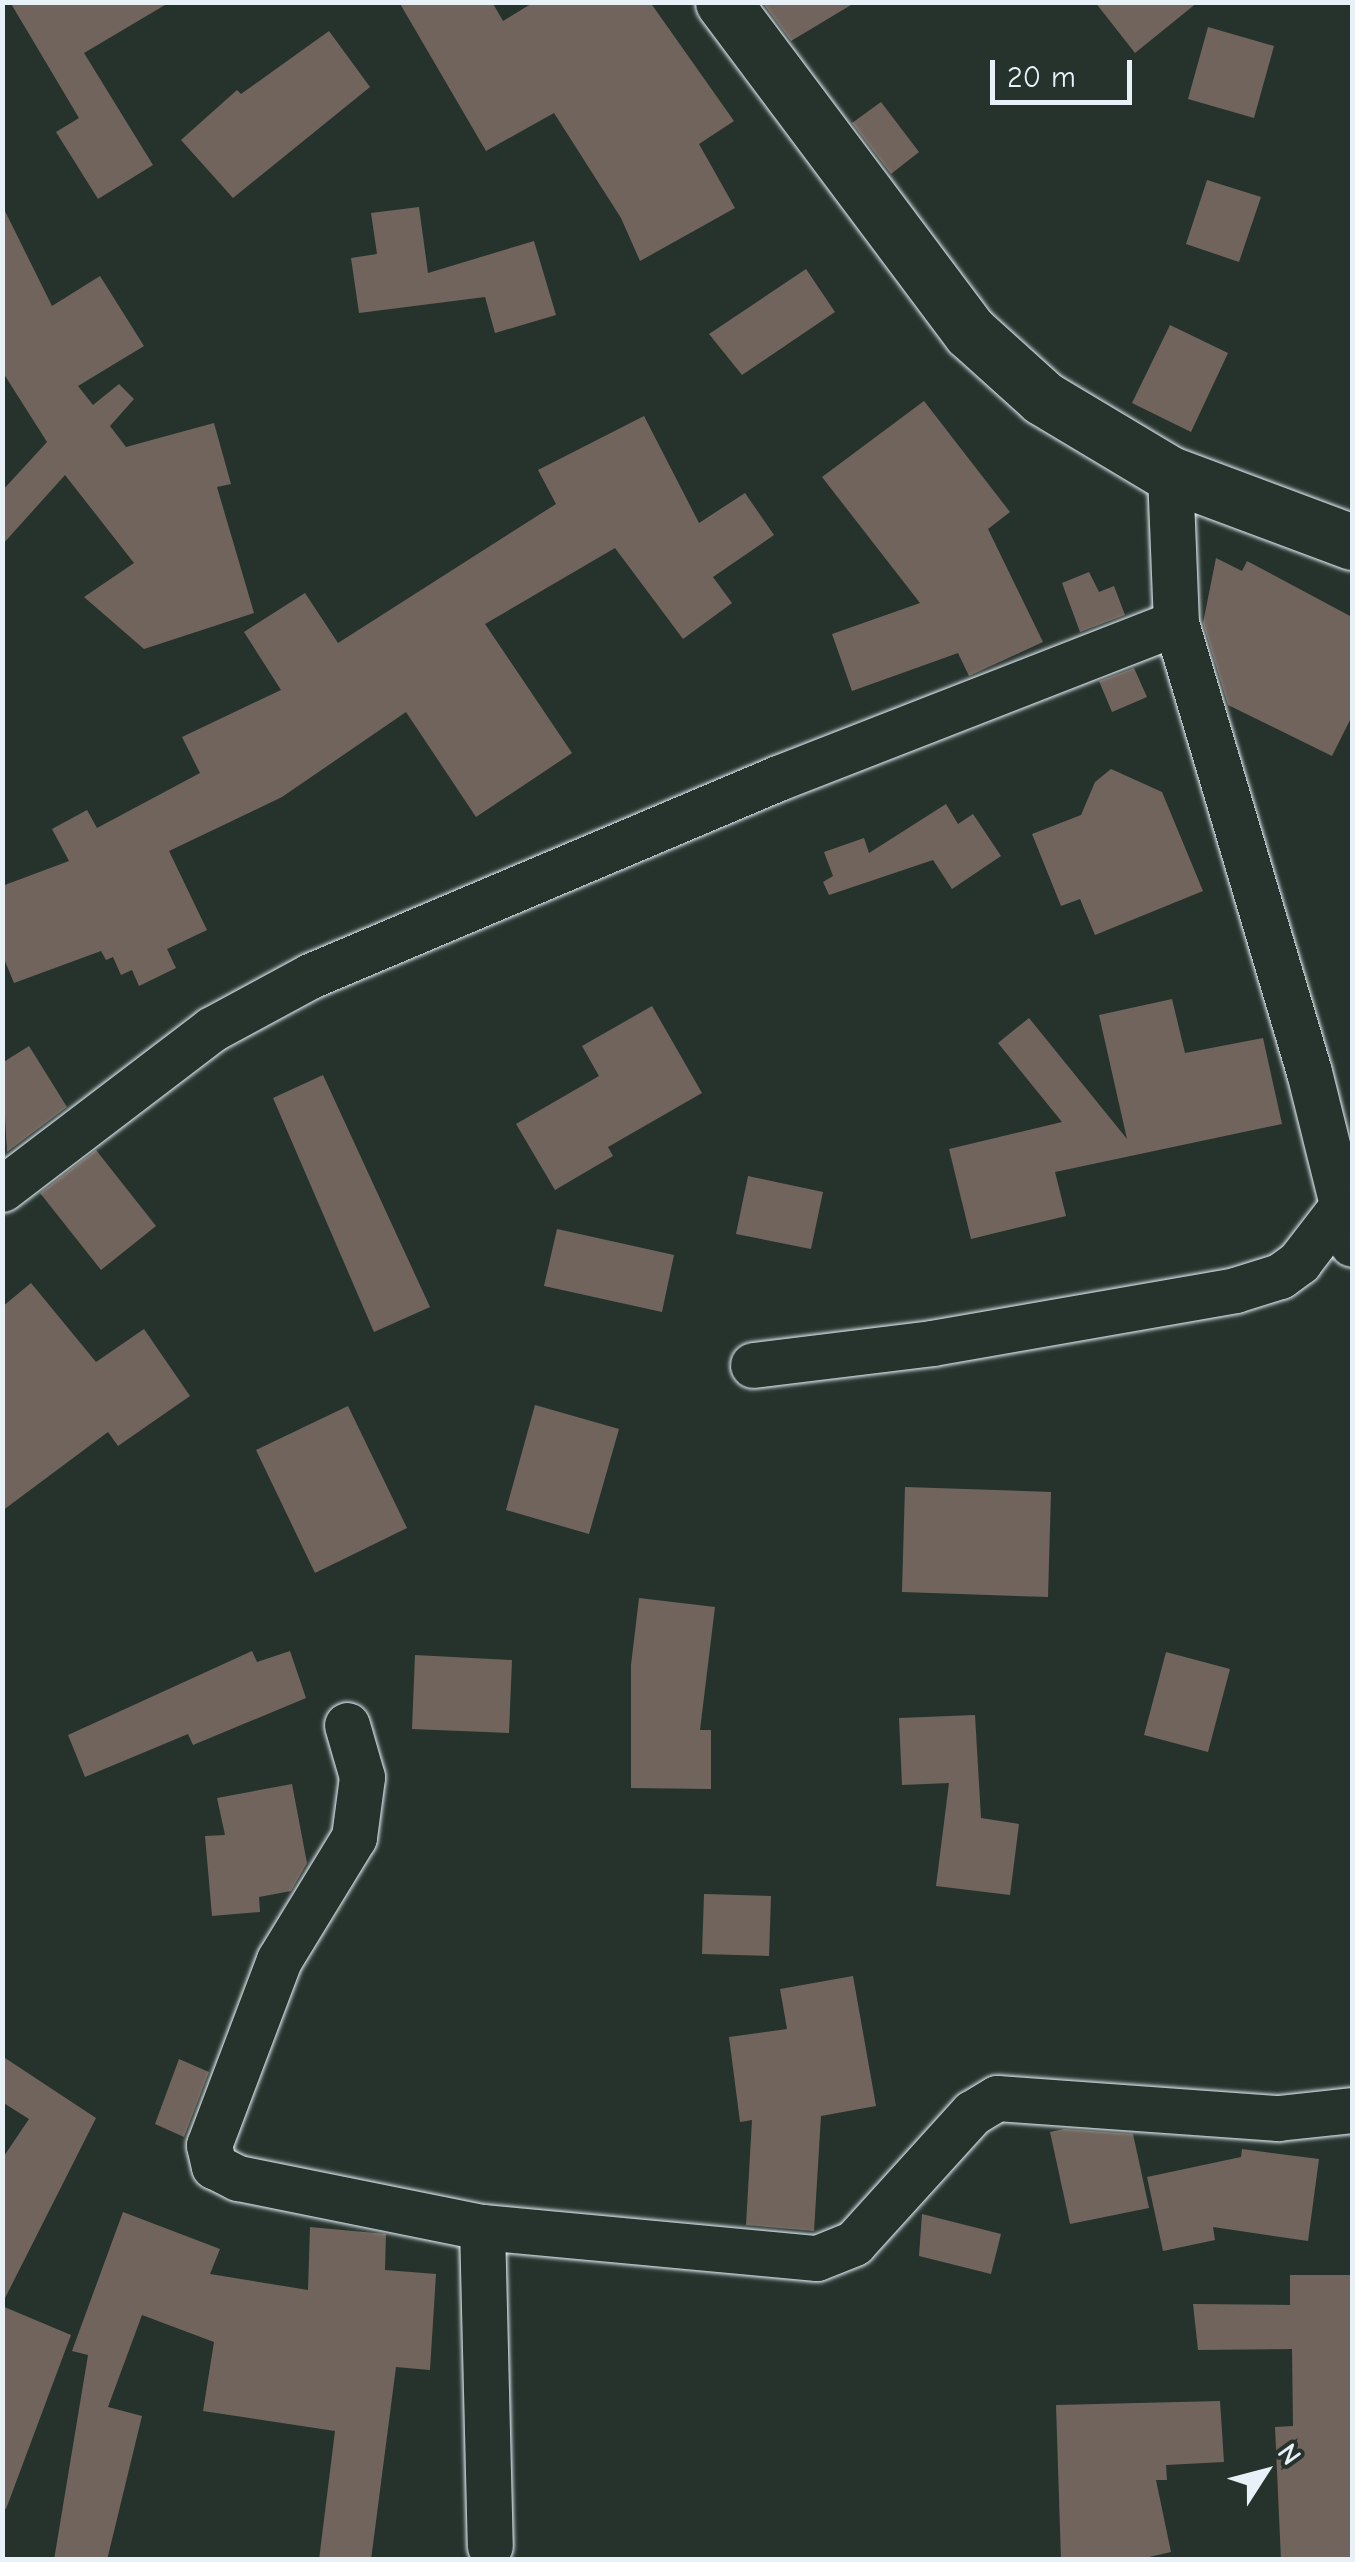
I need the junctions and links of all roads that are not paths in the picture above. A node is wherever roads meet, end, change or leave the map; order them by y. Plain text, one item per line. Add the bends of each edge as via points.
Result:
1 (724, 2) edge
2 (1170, 474) junction
3 (1352, 542) edge
4 (1176, 623) junction
5 (2, 1189) edge
6 (1346, 1227) edge
7 (753, 1365) dead end
8 (347, 1725) dead end
9 (1352, 2110) edge
10 (482, 2227) junction
11 (490, 2546) dead end

1 - 2 street via 970,332 1042,398
2 - 3 street
2 - 4 street
4 - 5 street via 778,778 310,976 212,1029
4 - 6 street via 1309,1072
6 - 7 street via 1280,1276 1170,1306
8 - 10 street via 362,1777 354,1838 278,1960 208,2145 214,2166 238,2178
9 - 10 street via 1278,2118 997,2098 972,2113 854,2244 817,2258
10 - 11 street

